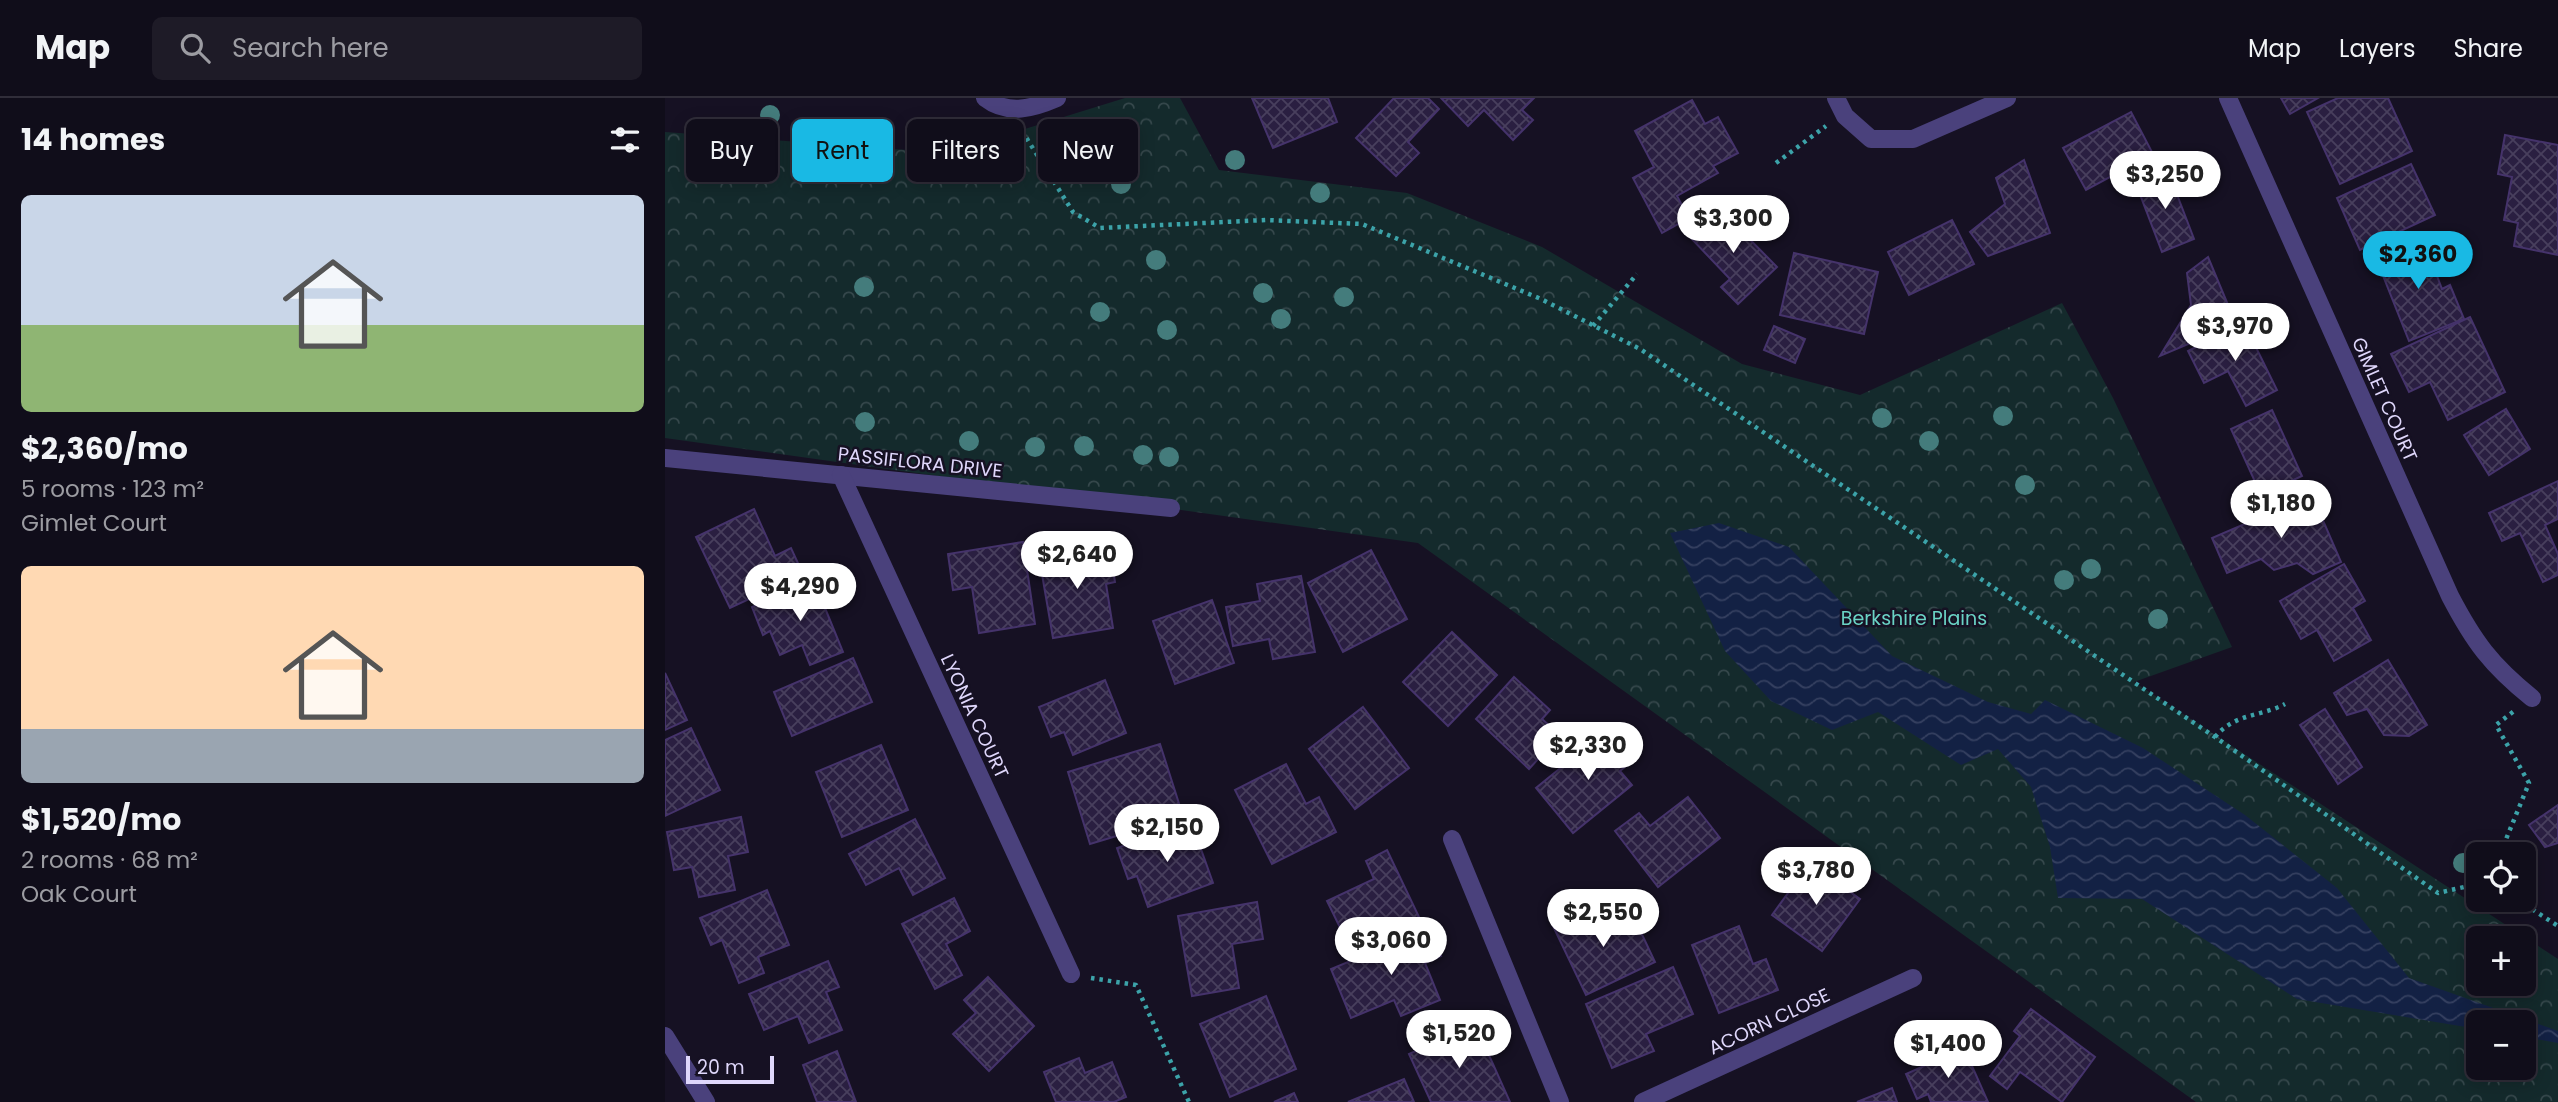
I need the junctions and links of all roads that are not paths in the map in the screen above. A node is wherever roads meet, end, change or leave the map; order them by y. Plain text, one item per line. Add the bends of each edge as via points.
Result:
1 (985, 98) edge
2 (1057, 98) edge
3 (1836, 98) edge
4 (2007, 98) edge
5 (2228, 98) edge
6 (665, 458) edge
7 (841, 475) junction
8 (1171, 508) dead end
9 (2532, 698) road end
10 (1452, 839) dead end
11 (1071, 974) road end
12 (1913, 978) dead end
13 (667, 1048) edge
14 (706, 1102) edge
15 (1560, 1102) edge
16 (1643, 1102) edge

1 - 2 street via 1021,110
3 - 4 street via 1845,116 1871,139 1913,139
5 - 9 street, GIMLET COURT via 2450,596 2471,636 2497,669
6 - 7 street, PASSIFLORA DRIVE
7 - 8 street, PASSIFLORA DRIVE
7 - 11 street, LYONIA COURT
10 - 15 street
12 - 16 street, ACORN CLOSE
13 - 14 street

